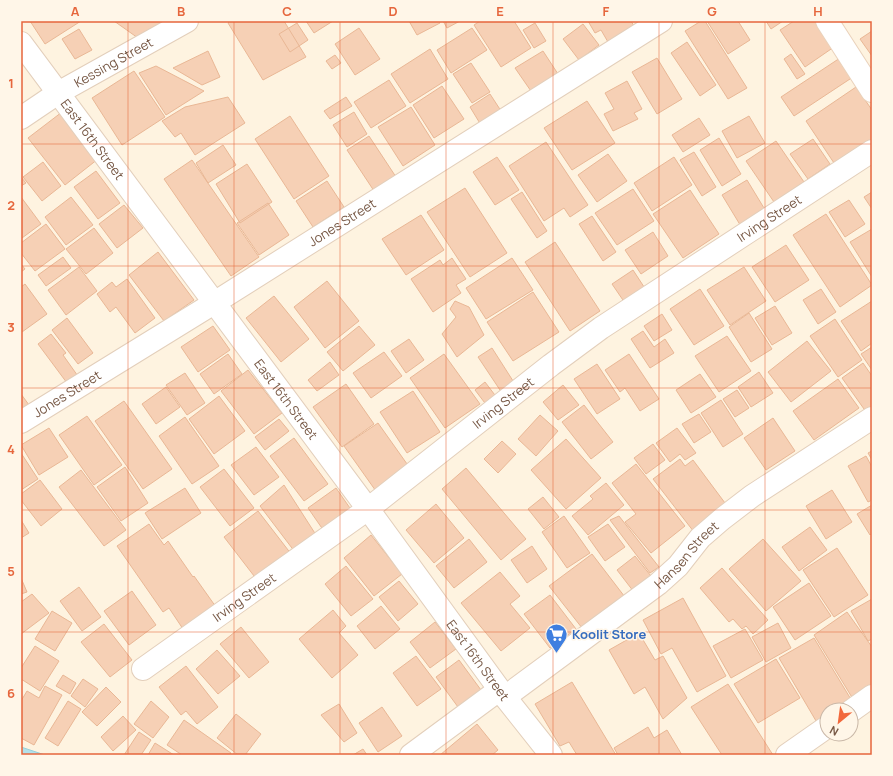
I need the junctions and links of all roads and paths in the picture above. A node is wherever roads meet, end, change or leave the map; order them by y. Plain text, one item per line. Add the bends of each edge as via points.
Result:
1 (187, 21) edge
2 (662, 21) edge
3 (827, 21) edge
4 (21, 43) edge
5 (872, 91) edge
6 (58, 93) junction
7 (21, 118) edge
8 (872, 151) edge
9 (214, 303) junction
10 (872, 418) edge
11 (21, 422) edge
12 (368, 509) junction
13 (143, 668) dead end
14 (502, 693) junction
15 (872, 696) edge
16 (859, 705) edge
17 (819, 733) edge
18 (411, 755) edge
19 (551, 755) edge
20 (787, 755) edge

1 - 6 street, Kessing Street
2 - 9 street, Jones Street
3 - 5 street
4 - 6 street, East 16th Street
6 - 7 street, Kessing Street
6 - 9 street, East 16th Street
8 - 12 street, Irving Street via 601,328
9 - 11 street, Jones Street
9 - 12 street, East 16th Street
10 - 14 street, Hansen Street via 752,496 700,538 678,566 658,584
12 - 13 street, Irving Street
12 - 14 street, East 16th Street
14 - 18 street, Hansen Street
14 - 19 street, East 16th Street
15 - 16 street
17 - 20 street

